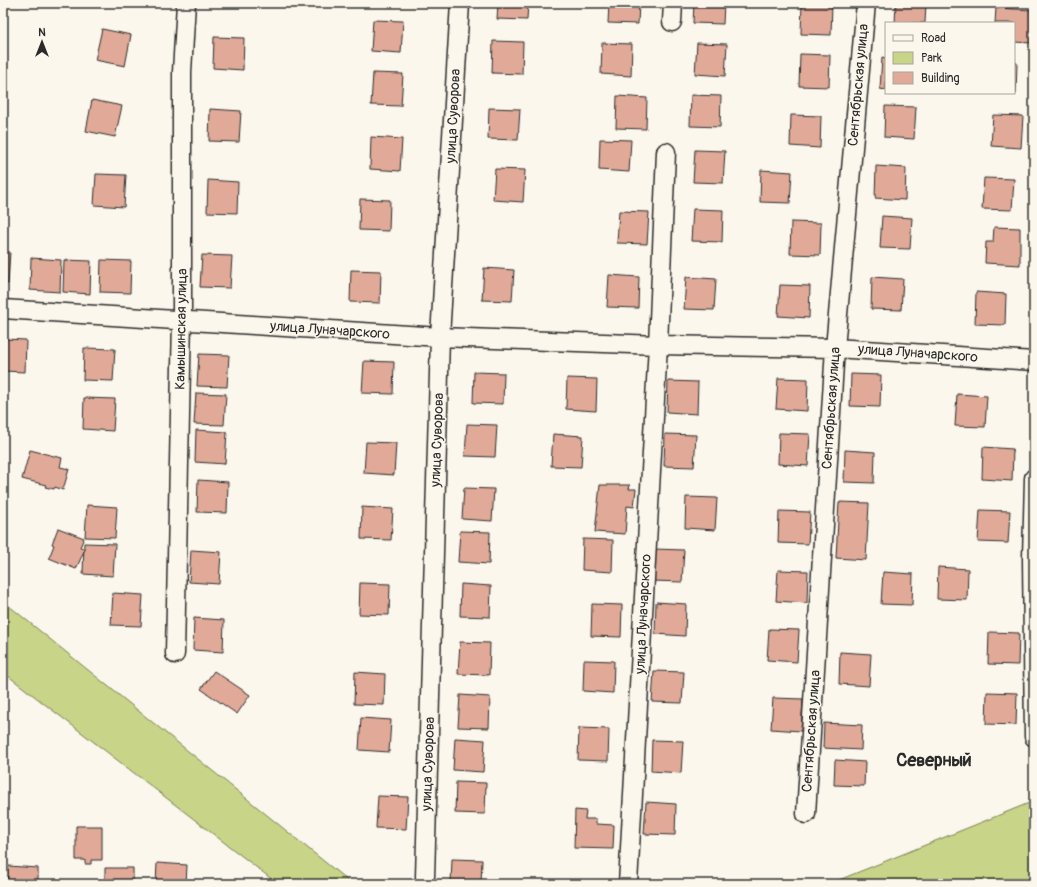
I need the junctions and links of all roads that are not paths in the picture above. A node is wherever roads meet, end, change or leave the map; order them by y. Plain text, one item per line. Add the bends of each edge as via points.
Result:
1 (186, 3) edge
2 (460, 3) edge
3 (673, 3) edge
4 (866, 3) edge
5 (672, 22) dead end
6 (666, 152) dead end
7 (3, 309) edge
8 (182, 319) junction
9 (440, 337) junction
10 (658, 345) junction
11 (835, 348) junction
12 (1034, 361) edge
13 (1034, 478) edge
14 (175, 654) dead end
15 (1034, 737) edge
16 (806, 814) dead end
17 (425, 877) dead end
18 (628, 884) edge

1 - 8 street, Камышинская улица via 182,72
2 - 9 street, улица Суворова
3 - 5 street
4 - 11 street, Сентябрьская улица
6 - 10 street, улица Луначарского
7 - 8 street, улица Луначарского
8 - 9 street, улица Луначарского
8 - 14 street, Камышинская улица
9 - 10 street, улица Луначарского
9 - 17 street, улица Суворова
10 - 11 street, улица Луначарского
10 - 18 street, улица Луначарского
11 - 12 street, улица Луначарского
11 - 16 street, Сентябрьская улица
13 - 15 street

